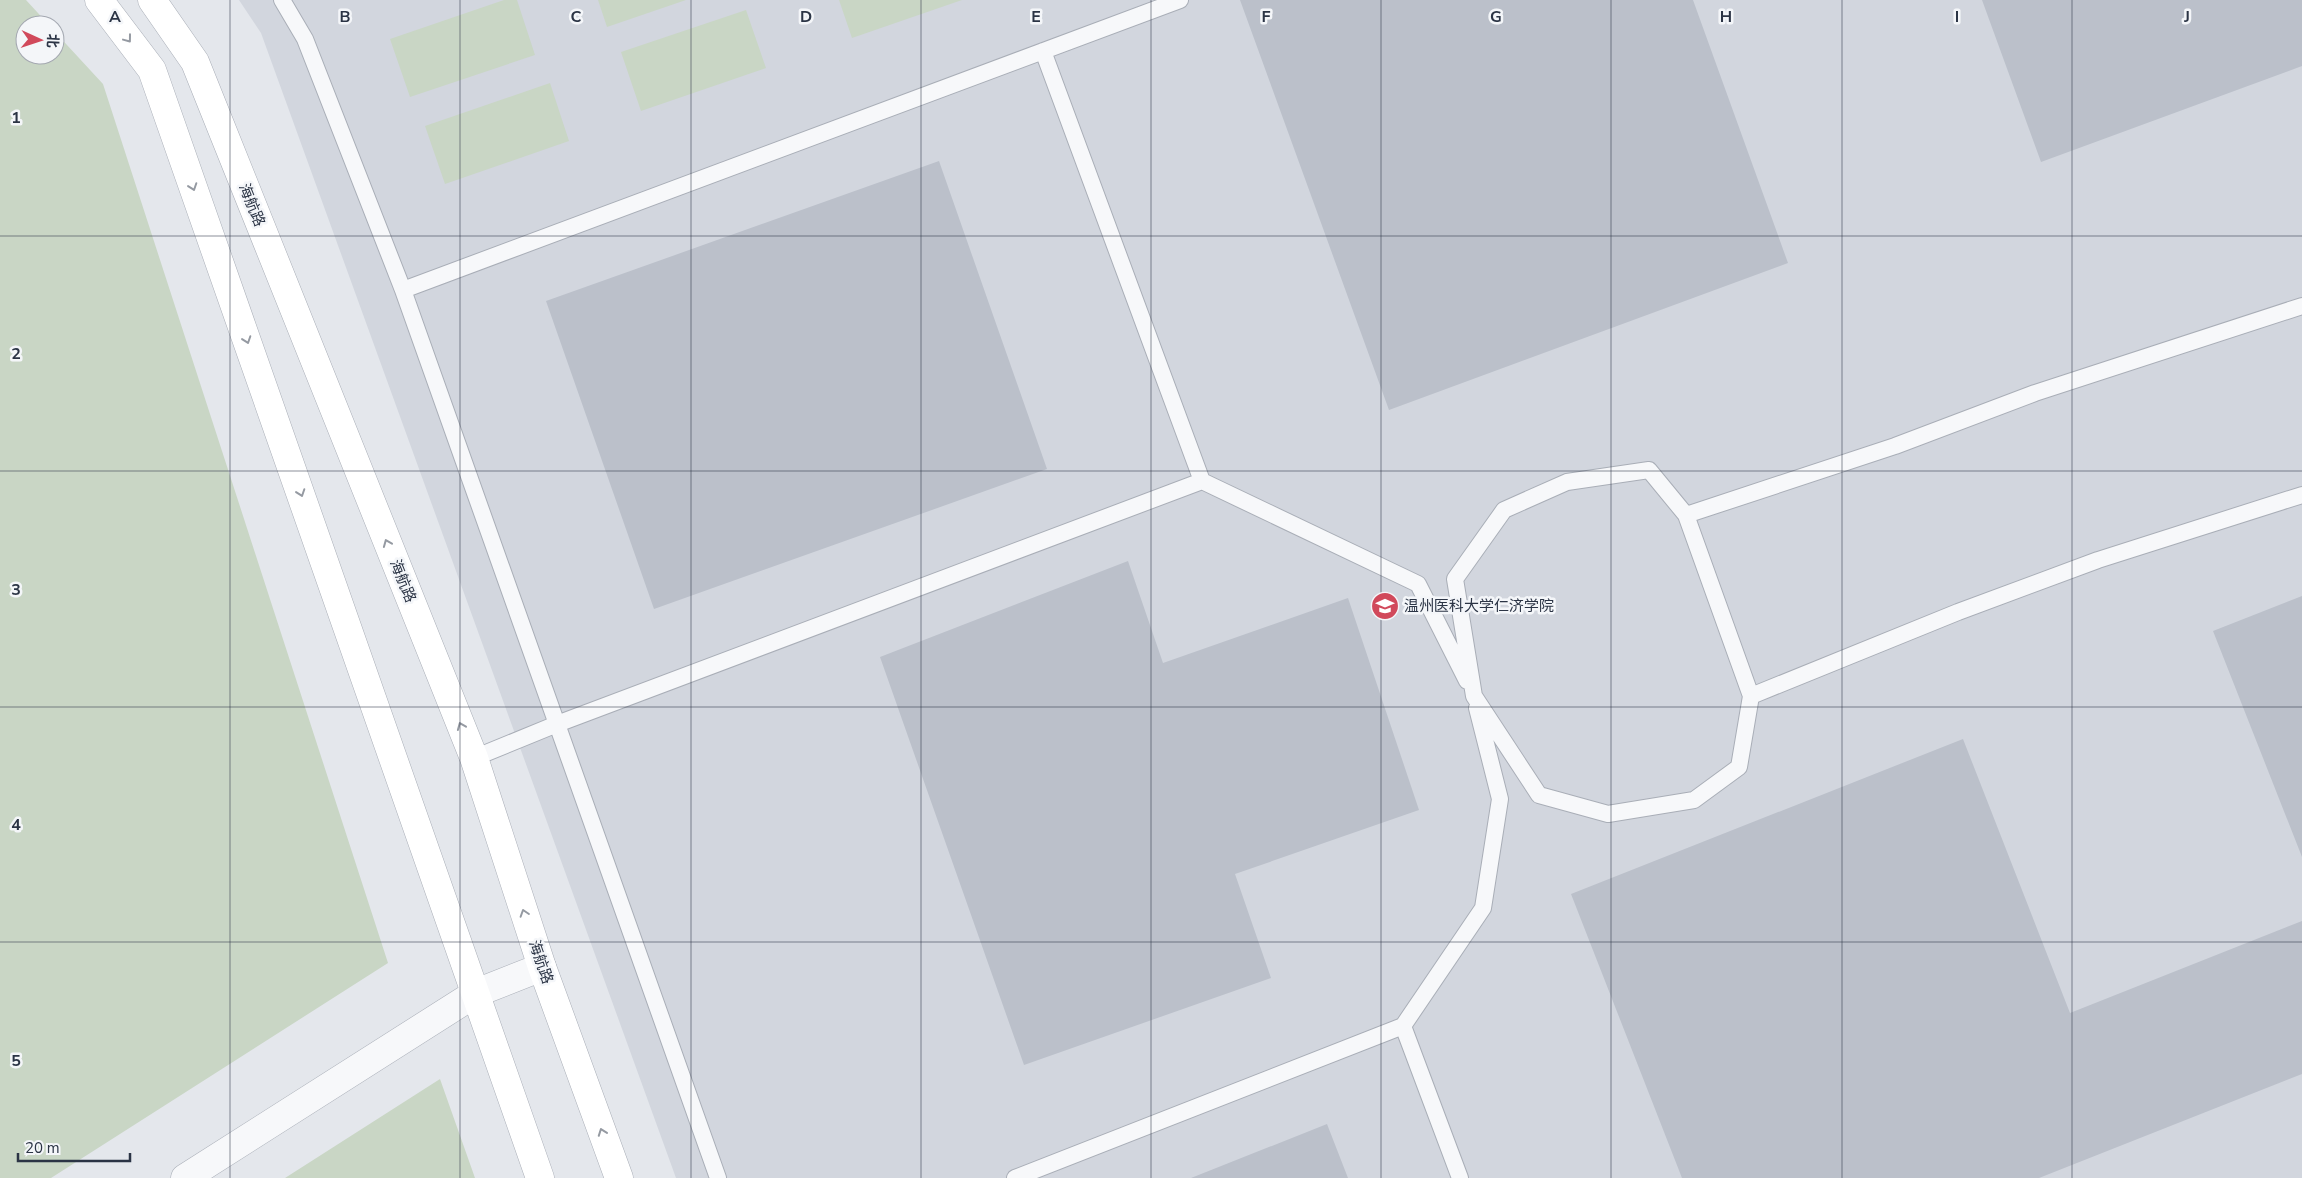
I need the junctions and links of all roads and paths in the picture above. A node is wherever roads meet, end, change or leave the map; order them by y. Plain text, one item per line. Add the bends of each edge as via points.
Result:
1 (99, 0) edge
2 (152, 0) edge
3 (282, 0) edge
4 (1180, 0) edge
5 (1043, 51) junction
6 (403, 290) junction
7 (2302, 306) edge
8 (1202, 480) junction
9 (2302, 495) edge
10 (1686, 515) junction
11 (1474, 696) junction
12 (1751, 696) junction
13 (557, 724) junction
14 (474, 758) junction
15 (542, 967) junction
16 (476, 993) junction
17 (1403, 1026) junction
18 (185, 1178) edge
19 (540, 1178) edge
20 (619, 1178) edge
21 (718, 1178) edge
22 (1015, 1178) edge
23 (1460, 1178) edge

1 -> 16 main road via 152,70
14 -> 2 main road, 海航路 via 195,62
3 - 6 lane via 305,39
4 - 5 lane
5 - 6 lane
5 - 8 lane
6 - 13 lane
7 - 10 lane via 2035,393 1895,446
8 - 11 lane via 1418,584
8 - 13 lane
9 - 12 lane via 2098,560 1958,612
10 - 11 lane via 1649,470 1567,482 1504,510 1456,579
10 - 12 lane
11 - 12 lane via 1539,795 1608,814 1694,800 1739,766
11 - 17 lane via 1500,799 1483,908
13 - 14 lane
13 - 21 lane
15 -> 14 main road, 海航路
15 - 16 street
20 -> 15 main road, 海航路
16 - 18 street
16 - 19 main road
17 - 22 lane
17 - 23 lane

